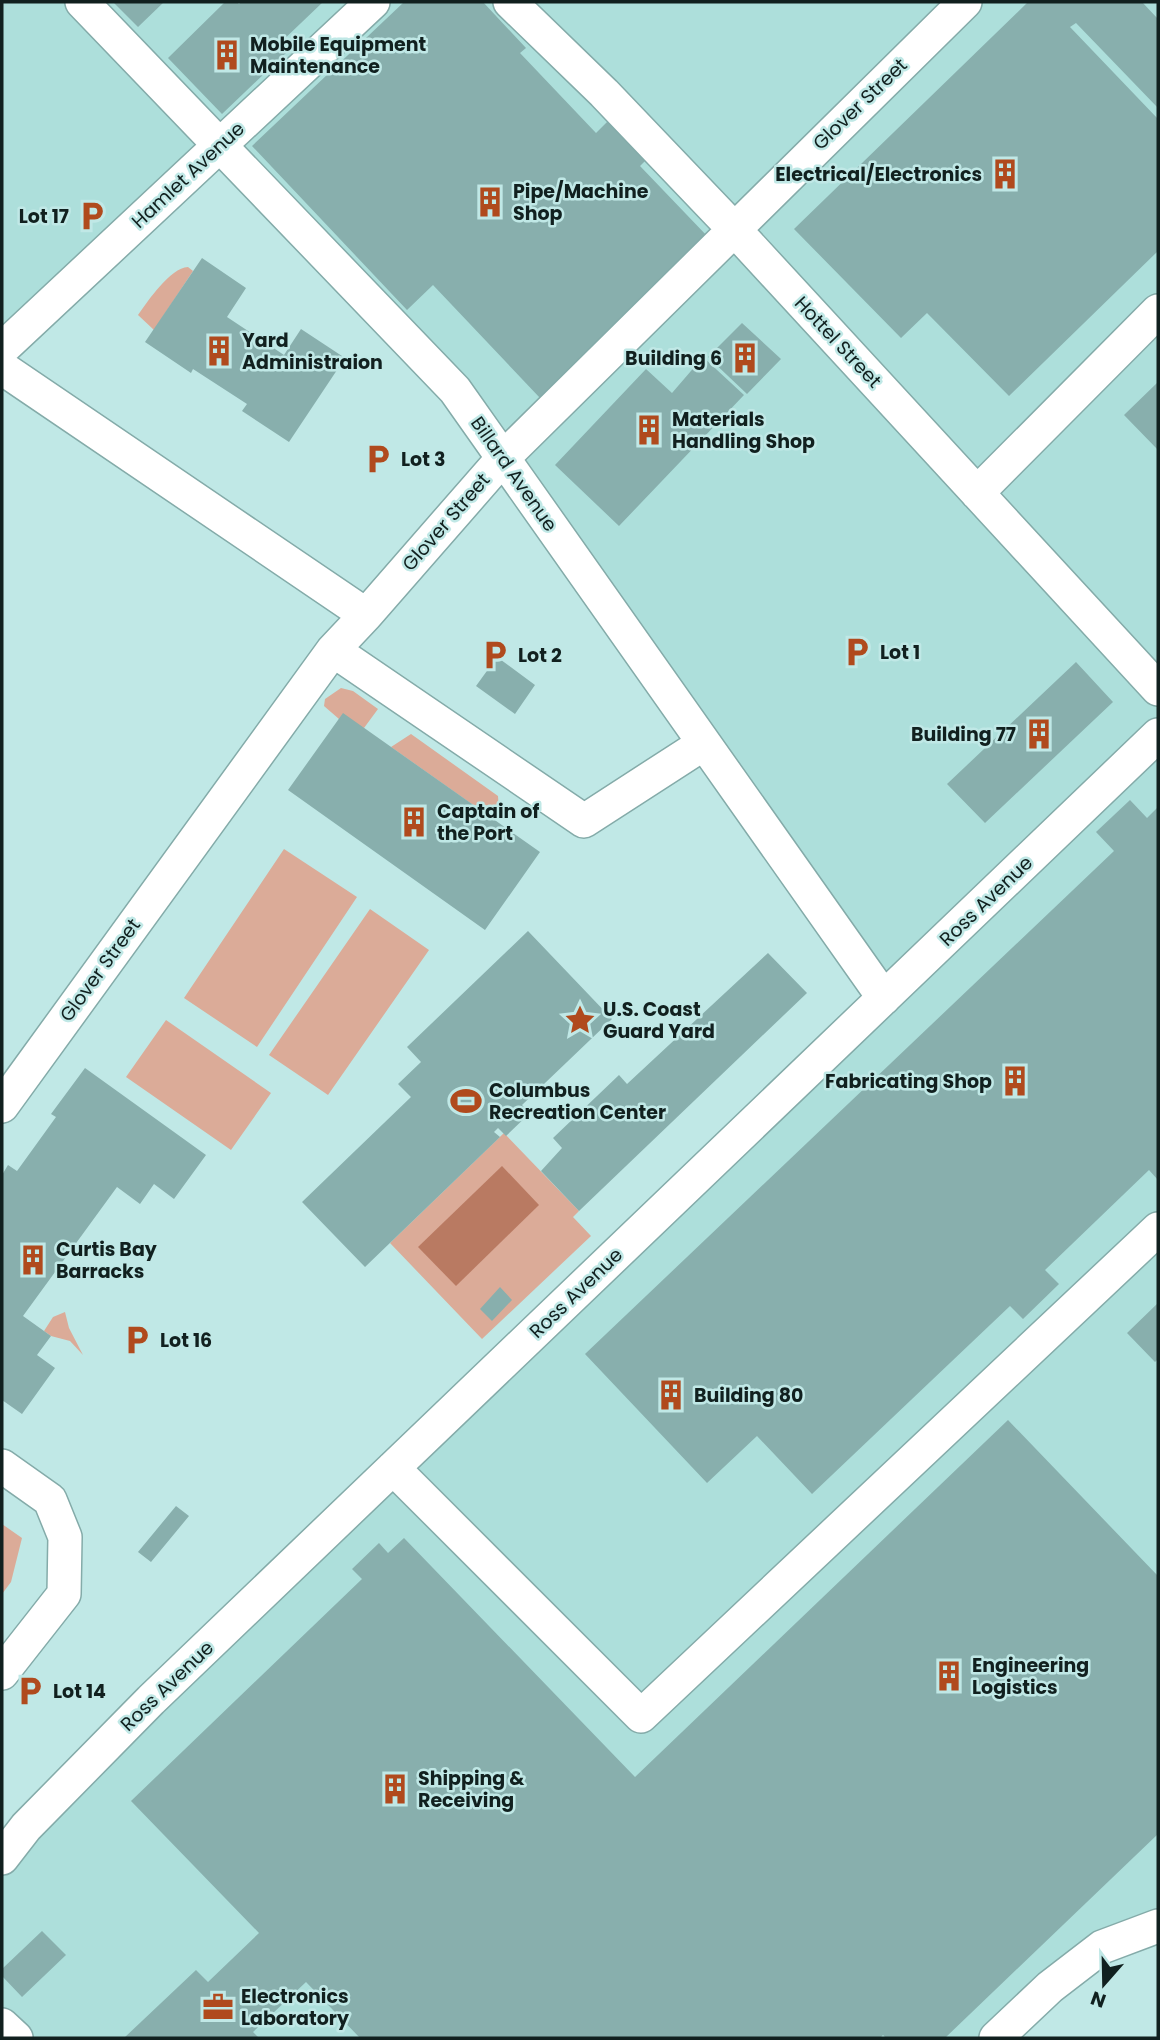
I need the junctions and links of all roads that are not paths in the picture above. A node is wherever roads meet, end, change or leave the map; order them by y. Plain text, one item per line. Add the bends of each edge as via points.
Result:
1 (82, 2) edge
2 (373, 2) edge
3 (510, 2) edge
4 (965, 2) edge
5 (219, 146) junction
6 (733, 228) junction
7 (1158, 311) edge
8 (2, 349) edge
9 (2, 368) edge
10 (503, 458) junction
11 (977, 493) junction
12 (366, 615) junction
13 (333, 650) junction
14 (1158, 689) edge
15 (1158, 735) edge
16 (703, 744) junction
17 (884, 998) junction
18 (2, 1106) edge
19 (1158, 1229) edge
20 (2, 1466) edge
21 (393, 1468) junction
22 (2, 1673) edge
23 (2, 1858) edge
24 (1158, 1926) edge
25 (2, 2025) edge
26 (16, 2038) edge
27 (996, 2038) edge

1 - 5 street, Billard Avenue
2 - 5 street, Hamlet Avenue
3 - 6 street, Hottel Street
4 - 6 street, Glover Street
5 - 8 street, Hamlet Avenue
5 - 10 street, Billard Avenue via 455,390
6 - 10 street, Glover Street
6 - 11 street, Hottel Street
7 - 11 street
9 - 12 street
10 - 12 street, Glover Street
10 - 16 street, Billard Avenue
11 - 14 street, Hottel Street
12 - 13 street, Glover Street
13 - 16 street via 584,821
13 - 18 street, Glover Street
15 - 17 street, Ross Avenue
16 - 17 street, Billard Avenue
17 - 21 street, Ross Avenue
19 - 21 street via 641,1716
20 - 22 street via 50,1500 65,1536 64,1594
21 - 23 street, Ross Avenue via 151,1700 26,1827
24 - 27 street via 1102,1947 1050,1987
25 - 26 street

